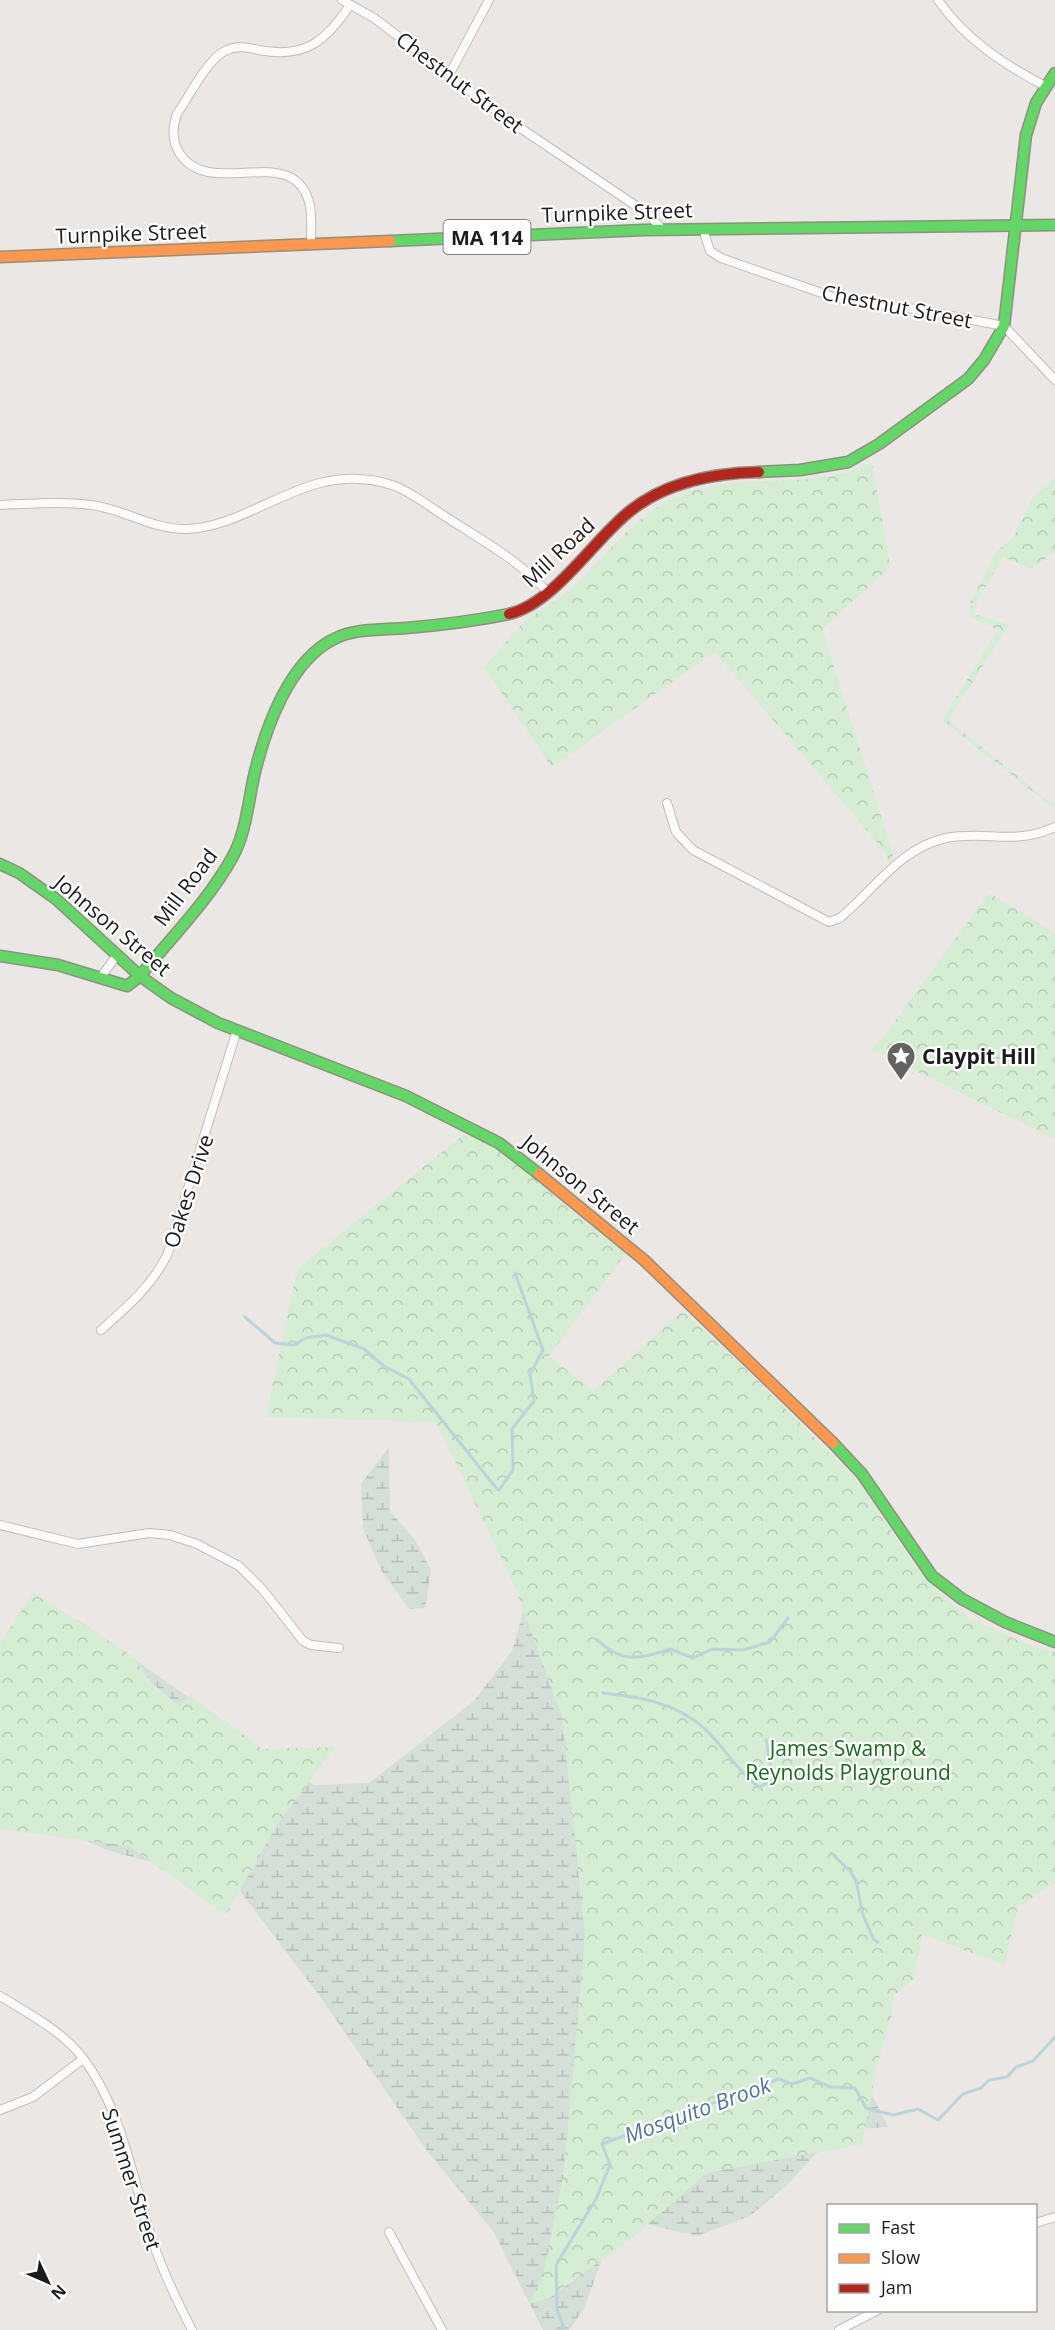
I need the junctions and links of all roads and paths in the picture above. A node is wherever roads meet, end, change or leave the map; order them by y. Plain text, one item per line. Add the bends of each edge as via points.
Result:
1 (342, 0) edge
2 (489, 0) edge
3 (938, 0) edge
4 (350, 4) junction
5 (1055, 73) edge
6 (449, 75) junction
7 (1045, 86) junction
8 (1017, 225) junction
9 (1055, 225) edge
10 (703, 229) junction
11 (663, 231) junction
12 (311, 244) junction
13 (0, 257) edge
14 (1004, 326) junction
15 (1055, 380) edge
16 (0, 505) edge
17 (548, 593) junction
18 (668, 803) dead end
19 (1055, 827) edge
20 (0, 864) edge
21 (117, 955) junction
22 (0, 956) edge
23 (140, 976) junction
24 (101, 977) junction
25 (237, 1030) junction
26 (101, 1330) dead end
27 (0, 1525) edge
28 (1055, 1642) edge
29 (339, 1648) dead end
30 (0, 1996) edge
31 (83, 2060) junction
32 (0, 2110) edge
33 (1055, 2217) edge
34 (1037, 2222) edge
35 (389, 2232) dead end
36 (874, 2312) edge
37 (192, 2330) edge
38 (442, 2330) edge
39 (839, 2330) edge

1 - 4 street, Chestnut Street
2 - 6 street
3 - 7 street via 983,48
4 - 6 street, Chestnut Street
4 - 12 street via 334,28 308,47 282,52 242,47 220,54 174,123 177,150 202,172 277,172 294,179 310,206
5 - 7 main road, Mill Road
6 - 11 street, Chestnut Street via 648,214
7 - 8 main road, Mill Road via 1026,135
8 - 9 main road, Turnpike Street / MA 114
8 - 10 main road, Turnpike Street / MA 114
8 - 14 main road, Mill Road
10 - 11 main road, Turnpike Street / MA 114
10 - 14 street, Chestnut Street via 710,251 721,258 839,299
11 - 12 main road, Turnpike Street / MA 114
12 - 13 main road, Turnpike Street / MA 114
14 - 15 street
14 - 17 main road, Mill Road via 968,379 867,452 836,465 725,472 668,488 630,511
16 - 17 street via 92,505 162,527 194,528 319,483 352,478 372,480 403,490 471,533 523,568
17 - 23 main road, Mill Road via 517,612 490,620 356,632 335,638 311,654 292,677 267,735 233,857 205,898
18 - 19 street via 675,832 693,850 820,919 834,922 898,861 919,847 946,838 1034,836
20 - 21 main road, Johnson Street via 56,900
21 - 23 main road, Johnson Street
21 - 24 street
22 - 24 main road via 39,961
23 - 24 main road via 127,986
23 - 25 main road, Johnson Street via 171,998
25 - 26 street, Oakes Drive via 162,1267 140,1295
25 - 28 main road, Johnson Street via 406,1096 499,1143 644,1260 831,1441 862,1474 932,1576 1005,1622
27 - 29 street via 78,1544 148,1533 197,1544 239,1566 303,1641
30 - 31 street, Summer Street via 49,2028
31 - 32 street via 33,2097
31 - 37 street, Summer Street via 93,2072 117,2123 156,2253
33 - 34 street
35 - 38 street
36 - 39 street

